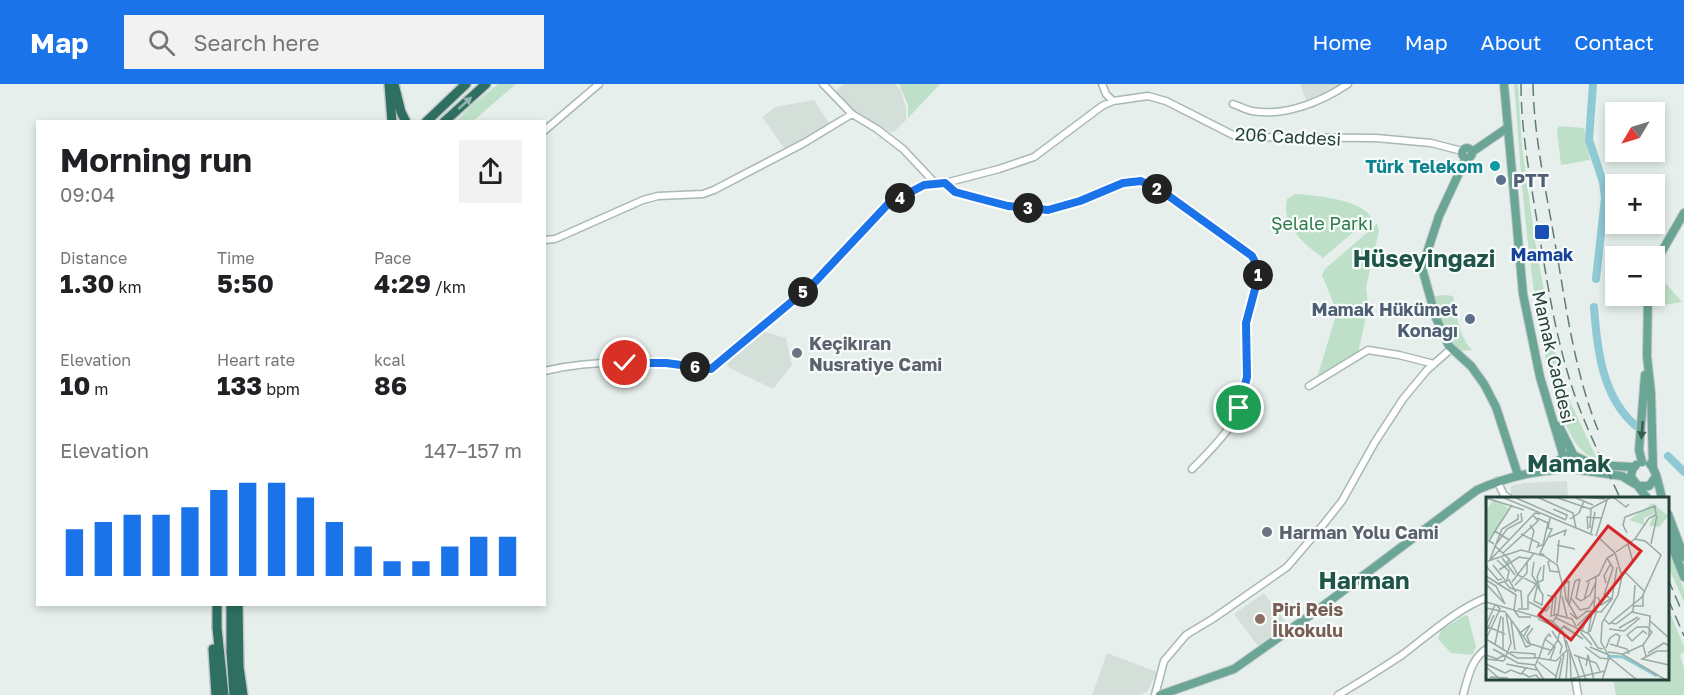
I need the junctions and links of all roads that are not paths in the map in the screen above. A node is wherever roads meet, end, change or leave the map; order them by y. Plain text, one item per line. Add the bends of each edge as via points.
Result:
1 (389, 84) edge
2 (394, 84) edge
3 (466, 84) edge
4 (486, 84) edge
5 (598, 84) edge
6 (823, 84) edge
7 (1102, 84) edge
8 (1348, 84) edge
9 (1506, 84) edge
10 (1113, 101) junction
11 (1233, 104) dead end
12 (852, 114) junction
13 (392, 120) edge
14 (405, 120) edge
15 (428, 120) edge
16 (446, 120) edge
17 (1507, 128) junction
18 (546, 129) edge
19 (1467, 154) junction
20 (945, 183) junction
21 (936, 184) junction
22 (1684, 213) edge
23 (546, 240) edge
24 (1665, 246) edge
25 (1648, 306) edge
26 (1452, 348) junction
27 (1647, 356) junction
28 (1434, 364) junction
29 (546, 371) edge
30 (1309, 386) dead end
31 (1574, 455) junction
32 (1563, 458) junction
33 (1642, 462) junction
34 (1633, 467) junction
35 (1653, 467) junction
36 (1192, 469) dead end
37 (1572, 469) junction
38 (1539, 470) junction
39 (1518, 475) junction
40 (1655, 478) junction
41 (1497, 481) junction
42 (1637, 485) junction
43 (1507, 497) edge
44 (1646, 497) edge
45 (1662, 497) edge
46 (1669, 517) edge
47 (1669, 539) edge
48 (1684, 557) edge
49 (1684, 577) edge
50 (1486, 598) edge
51 (212, 606) edge
52 (217, 606) edge
53 (231, 606) edge
54 (238, 606) edge
55 (1486, 649) edge
56 (1575, 680) edge
57 (216, 695) edge
58 (224, 695) edge
59 (234, 695) edge
60 (243, 695) edge
61 (1155, 695) edge
62 (1160, 695) edge
63 (1338, 695) edge
64 (1463, 695) edge
65 (1578, 695) edge

1 - 13 highway
2 - 14 highway
3 - 15 highway
16 -> 4 highway
5 - 18 street
6 - 12 street
7 - 10 street
8 - 11 street via 1283,112 1251,111
9 - 17 main road, Mamak Caddesi
9 - 31 main road, Mamak Caddesi via 1533,326 1556,416
10 - 19 street, 206 Caddesi via 1148,96 1237,137 1376,138 1431,143
10 - 20 street, 206 Caddesi via 1034,157
12 - 21 street via 903,148
12 - 23 street via 714,190 643,200
17 - 19 main road
17 - 32 main road, Mamak Caddesi via 1527,316
19 - 26 main road via 1439,216 1422,268 1436,318
20 - 21 street, 206 Caddesi
20 - 36 street via 955,192 981,199 1048,210 1123,183 1141,181 1166,194 1252,256 1258,278 1246,323 1247,377 1239,408 1222,440
21 - 29 street, 206 Caddesi via 924,185 888,204 814,283 711,369 625,363
22 - 24 main road
25 - 27 main road
26 - 28 street
26 - 39 main road via 1484,384 1496,407
27 -> 33 main road
27 - 35 main road
28 - 30 street via 1368,350
28 - 61 street via 1402,399 1342,501 1323,525 1287,567 1186,635 1164,662
31 - 32 main road
31 - 34 main road via 1594,465
31 - 37 main road via 1578,463
32 - 37 main road via 1564,466
32 - 38 main road
33 - 34 main road
33 - 35 main road
34 - 42 main road via 1631,477
35 - 40 main road
37 - 38 main road
37 - 42 main road via 1622,476
38 - 39 main road
39 - 41 main road
40 - 42 main road via 1649,486
40 - 45 main road
41 - 43 street
41 - 62 main road via 1435,519 1234,669
42 - 44 main road
46 - 48 main road
47 - 49 main road
50 - 63 street via 1444,620 1378,671
51 - 57 highway
52 - 58 highway
53 - 59 highway
54 - 60 highway
55 - 64 street via 1473,664
56 - 65 street

